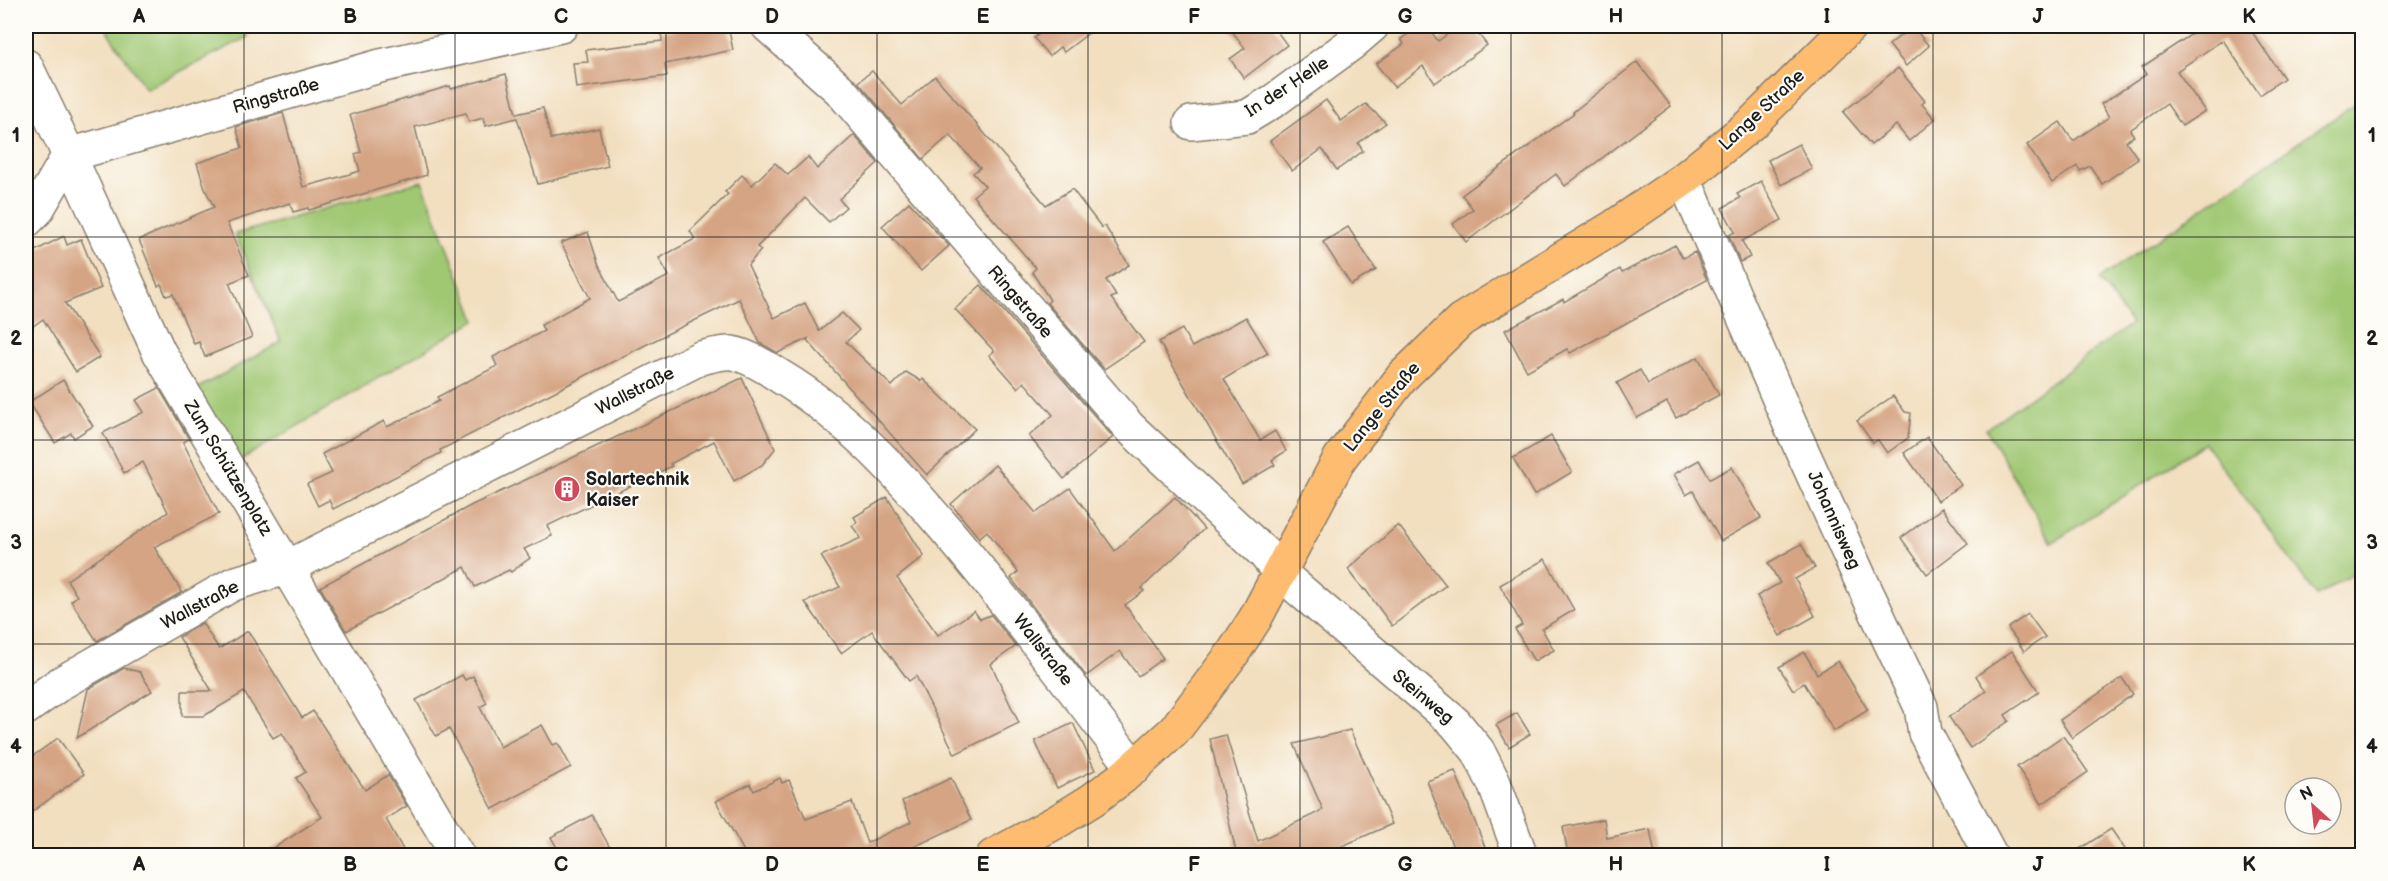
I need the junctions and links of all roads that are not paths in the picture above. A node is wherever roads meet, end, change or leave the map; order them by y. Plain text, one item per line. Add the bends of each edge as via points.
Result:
1 (561, 26) edge
2 (768, 26) edge
3 (1372, 26) edge
4 (1850, 26) edge
5 (26, 66) edge
6 (1191, 123) dead end
7 (69, 155) junction
8 (1684, 179) junction
9 (26, 221) edge
10 (286, 567) junction
11 (1280, 573) junction
12 (26, 708) edge
13 (1134, 768) junction
14 (458, 855) edge
15 (993, 855) edge
16 (1521, 855) edge
17 (1991, 855) edge

1 - 7 street, Ringstraße via 380,66
2 - 11 street, Ringstraße via 840,90 1129,427 1264,553
3 - 6 street, In der Helle via 1275,100 1246,117
4 - 8 main road, Lange Straße via 1752,123
5 - 7 street, Zum Schützenplatz
7 - 9 street via 37,210
7 - 10 street, Zum Schützenplatz via 159,352
8 - 11 main road, Lange Straße via 1461,320 1403,376 1341,458
8 - 17 street, Johannisweg via 1799,443 1921,706 1925,733
10 - 12 street, Wallstraße via 233,584 61,683
10 - 13 street, Wallstraße via 700,358 732,353 764,366 801,389 873,450 993,585
10 - 14 street, Zum Schützenplatz
11 - 13 main road, Lange Straße via 1255,619 1213,681 1174,731
11 - 16 street, Steinweg via 1455,723 1478,751 1494,783
13 - 15 main road, Lange Straße via 1075,810

